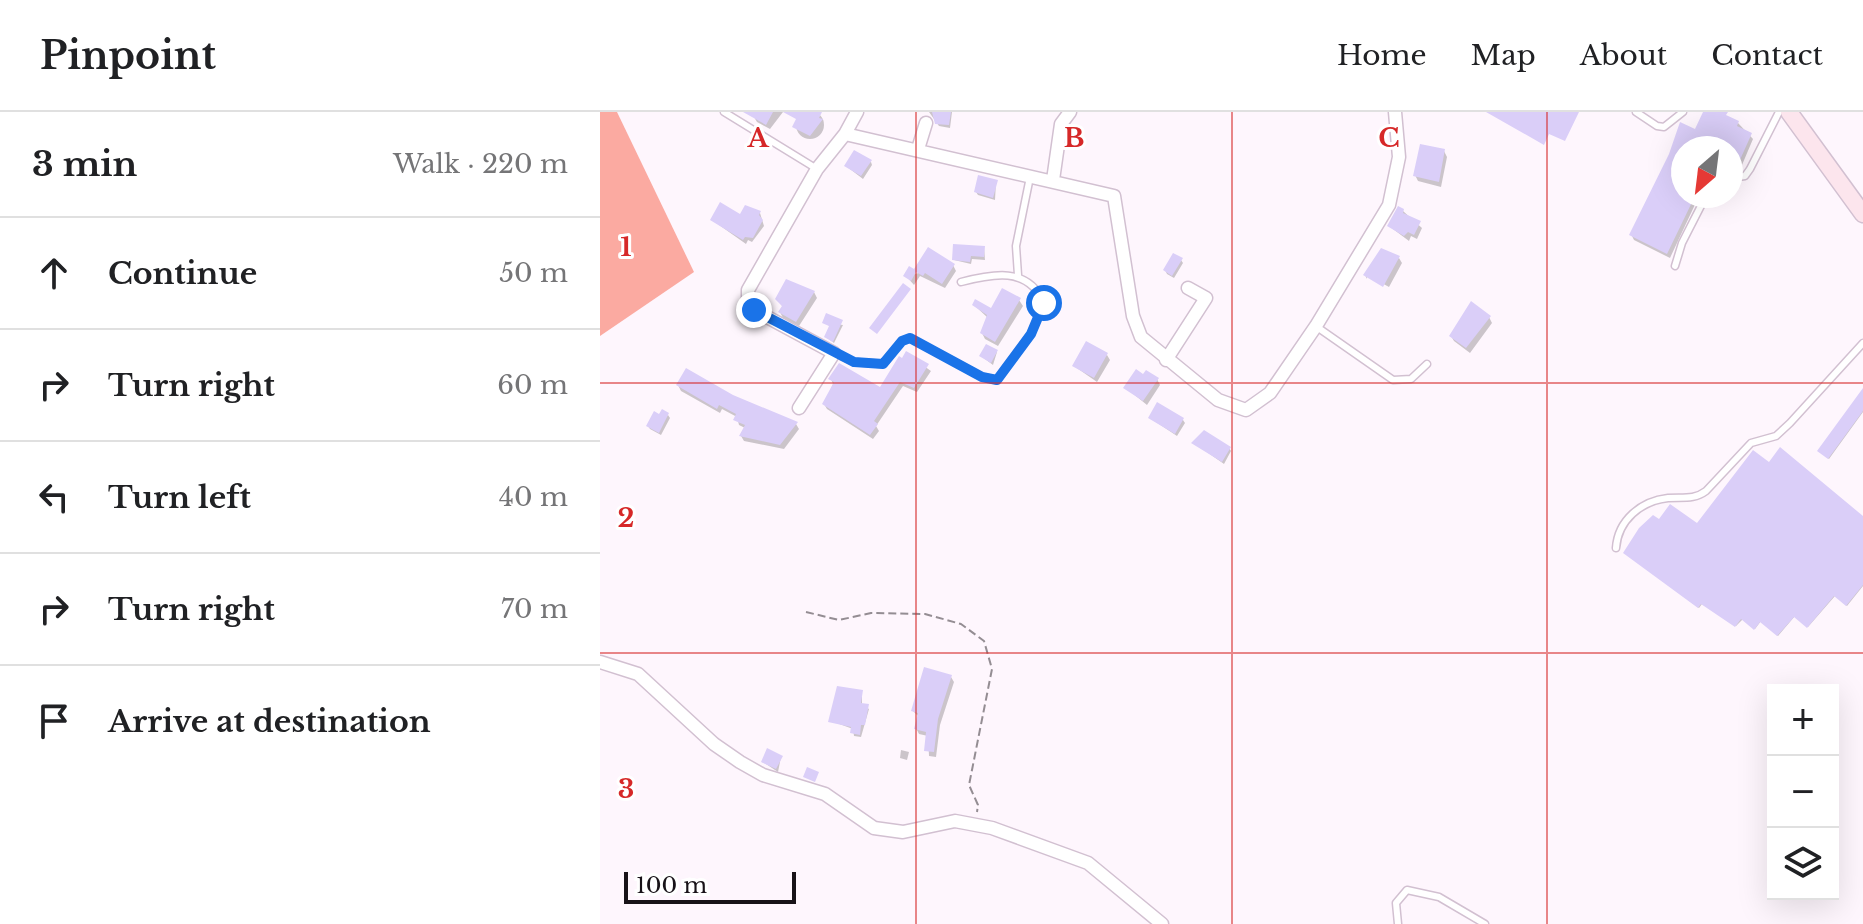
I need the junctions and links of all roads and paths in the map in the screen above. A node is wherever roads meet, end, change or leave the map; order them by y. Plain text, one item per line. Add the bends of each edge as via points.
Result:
1 (724, 112) edge
2 (857, 112) edge
3 (1070, 112) edge
4 (1395, 112) edge
5 (1636, 112) edge
6 (1683, 112) edge
7 (1779, 112) edge
8 (1789, 112) edge
9 (926, 123) dead end
10 (845, 134) junction
11 (918, 149) junction
12 (817, 169) junction
13 (1031, 176) junction
14 (1743, 176) edge
15 (1053, 180) junction
16 (1700, 208) edge
17 (1863, 214) edge
18 (1675, 266) dead end
19 (1018, 275) junction
20 (961, 282) dead end
21 (1188, 288) dead end
22 (1316, 326) junction
23 (1863, 343) edge
24 (834, 353) junction
25 (1166, 360) junction
26 (1427, 364) dead end
27 (799, 408) dead end
28 (1616, 548) dead end
29 (806, 612) dead end
30 (600, 662) edge
31 (976, 825) junction
32 (1162, 924) edge
33 (1398, 924) edge
34 (1485, 924) edge

1 - 12 lane
2 - 10 street
3 - 15 street via 1061,124
4 - 22 street via 1399,157 1389,205
5 - 6 lane via 1664,127
7 - 14 lane
8 - 17 street
9 - 11 street
10 - 11 street
10 - 12 street
11 - 13 street
12 - 24 street via 748,290 748,301 754,310
13 - 15 street
13 - 19 lane via 1016,246
15 - 25 street via 1114,196 1133,316 1141,337
16 - 18 lane
19 - 20 lane
19 - 24 lane via 1044,303 1031,334 997,380 910,338 883,364 854,362
21 - 25 street via 1206,298
22 - 25 street via 1270,393 1246,410 1218,400
22 - 26 lane via 1393,380 1411,379
23 - 28 lane via 1790,423 1776,436 1751,443 1697,498 1664,498 1628,516 1617,532
24 - 27 street
29 - 31 path via 839,620 871,613 925,614 961,624 984,641 992,669 969,785 978,805
30 - 31 street via 638,674 740,762 763,775 825,794 874,828 903,832 955,821
31 - 32 street via 1088,863
33 - 34 lane via 1396,903 1407,890 1439,897

